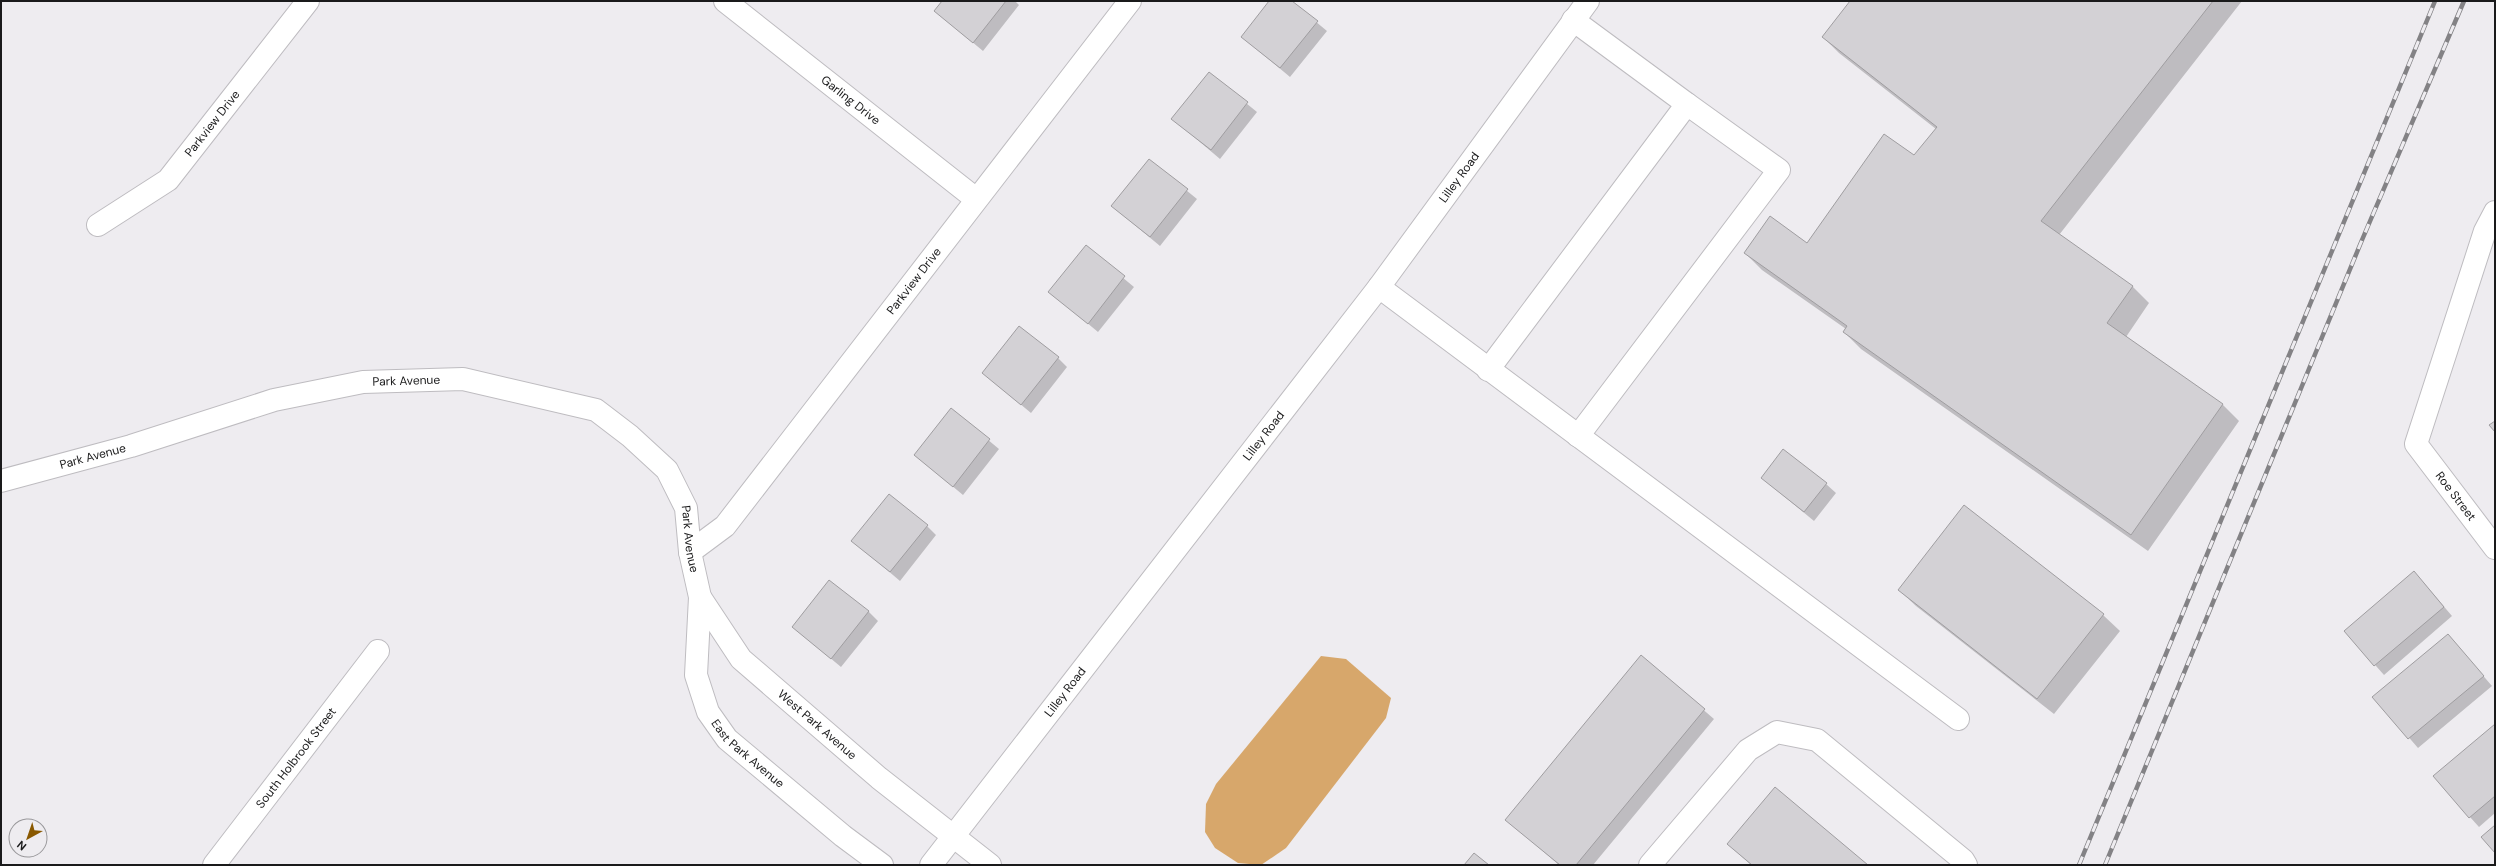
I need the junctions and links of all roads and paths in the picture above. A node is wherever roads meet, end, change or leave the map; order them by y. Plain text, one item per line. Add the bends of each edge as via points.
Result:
1 (308, 1) edge
2 (725, 1) edge
3 (1130, 1) edge
4 (1588, 1) edge
5 (1573, 20) junction
6 (1687, 104) junction
7 (976, 199) junction
8 (2495, 212) edge
9 (98, 225) dead end
10 (1378, 287) junction
11 (1488, 370) junction
12 (1578, 436) junction
13 (1, 481) edge
14 (2495, 548) edge
15 (690, 552) junction
16 (700, 597) junction
17 (378, 650) dead end
18 (1958, 718) dead end
19 (953, 836) junction
20 (214, 865) edge
21 (882, 865) edge
22 (930, 865) edge
23 (990, 865) edge
24 (1650, 865) edge
25 (1966, 865) edge

1 - 9 street, Parkview Drive via 168,180
2 - 7 street, Garling Drive
3 - 7 street, Parkview Drive
4 - 5 street, Lilley Road
5 - 6 street
5 - 10 street, Lilley Road
6 - 11 street
6 - 12 street via 1779,170
7 - 15 street, Parkview Drive via 725,526
8 - 14 street, Roe Street via 2485,231 2416,444
10 - 11 street
10 - 19 street, Lilley Road
11 - 12 street
12 - 18 street
13 - 15 street, Park Avenue via 131,446 274,400 363,382 463,379 596,410 630,436 667,470 686,508
15 - 16 street, Park Avenue
16 - 19 street, West Park Avenue via 741,659 879,778
16 - 21 street, East Park Avenue via 696,675 708,712 719,729 727,739 843,836
17 - 20 street, South Holbrook Street
19 - 22 street, Lilley Road
19 - 23 street, West Park Avenue
24 - 25 street via 1748,750 1777,732 1817,740

